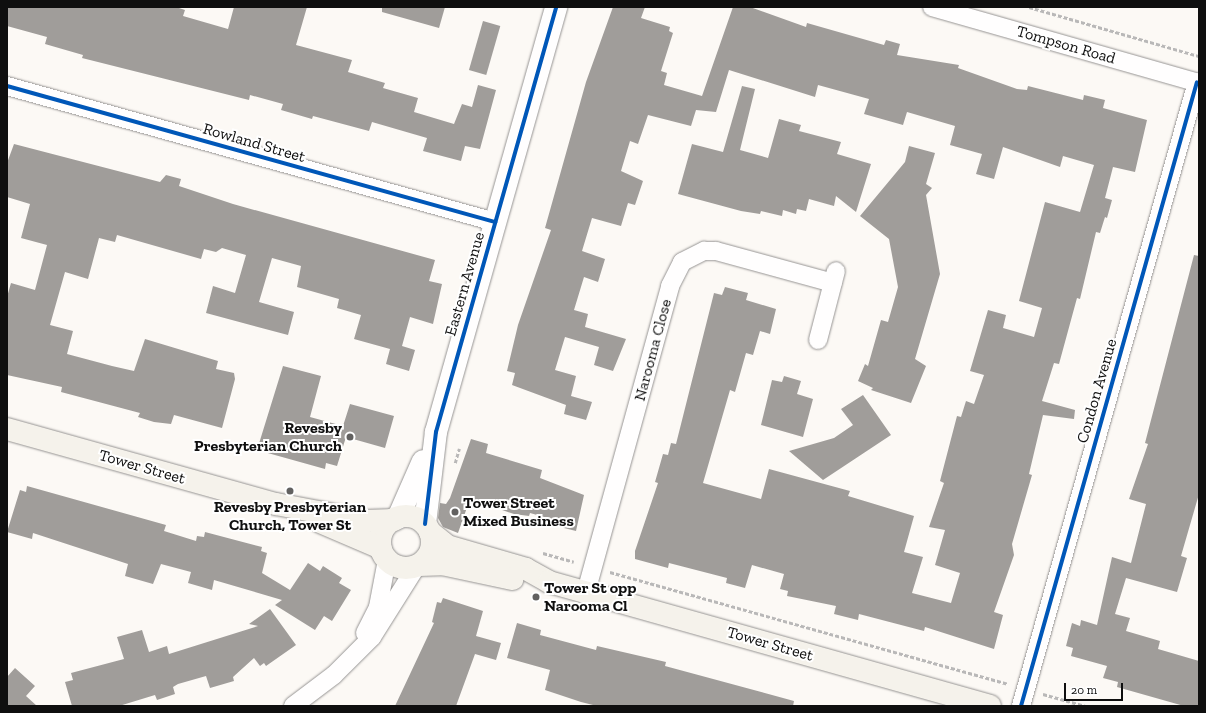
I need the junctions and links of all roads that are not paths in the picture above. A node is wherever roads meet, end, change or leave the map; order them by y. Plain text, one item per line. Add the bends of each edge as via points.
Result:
1 (556, 7) edge
2 (932, 7) edge
3 (1198, 83) edge
4 (7, 86) edge
5 (495, 222) junction
6 (818, 340) dead end
7 (7, 429) edge
8 (436, 432) junction
9 (276, 504) junction
10 (396, 519) junction
11 (427, 528) junction
12 (384, 554) junction
13 (417, 566) junction
14 (549, 582) junction
15 (586, 592) junction
16 (352, 657) junction
17 (1023, 698) edge
18 (292, 706) edge
19 (990, 706) edge

1 - 5 street, Eastern Avenue
2 - 3 street, Tompson Road
3 - 17 street, Condon Avenue
4 - 5 street, Rowland Street
5 - 8 street, Eastern Avenue
6 - 15 street, Narooma Close via 834,277 716,251 698,253 682,262 670,286
7 - 9 main road, Tower Street
8 - 10 street, Eastern Avenue
8 - 11 street, Eastern Avenue
9 - 10 main road, Tower Street via 366,521
9 - 12 main road, Tower Street
10 - 11 main road via 407,516
10 - 12 main road via 383,530
11 - 13 main road via 431,551
11 - 14 main road, Tower Street via 447,546 526,569
12 - 13 main road via 400,568
12 - 16 street via 378,607
13 - 14 main road, Tower Street via 442,564 523,581
13 - 16 street via 382,625
14 - 15 main road, Tower Street
15 - 19 main road, Tower Street
16 - 18 street via 329,679

